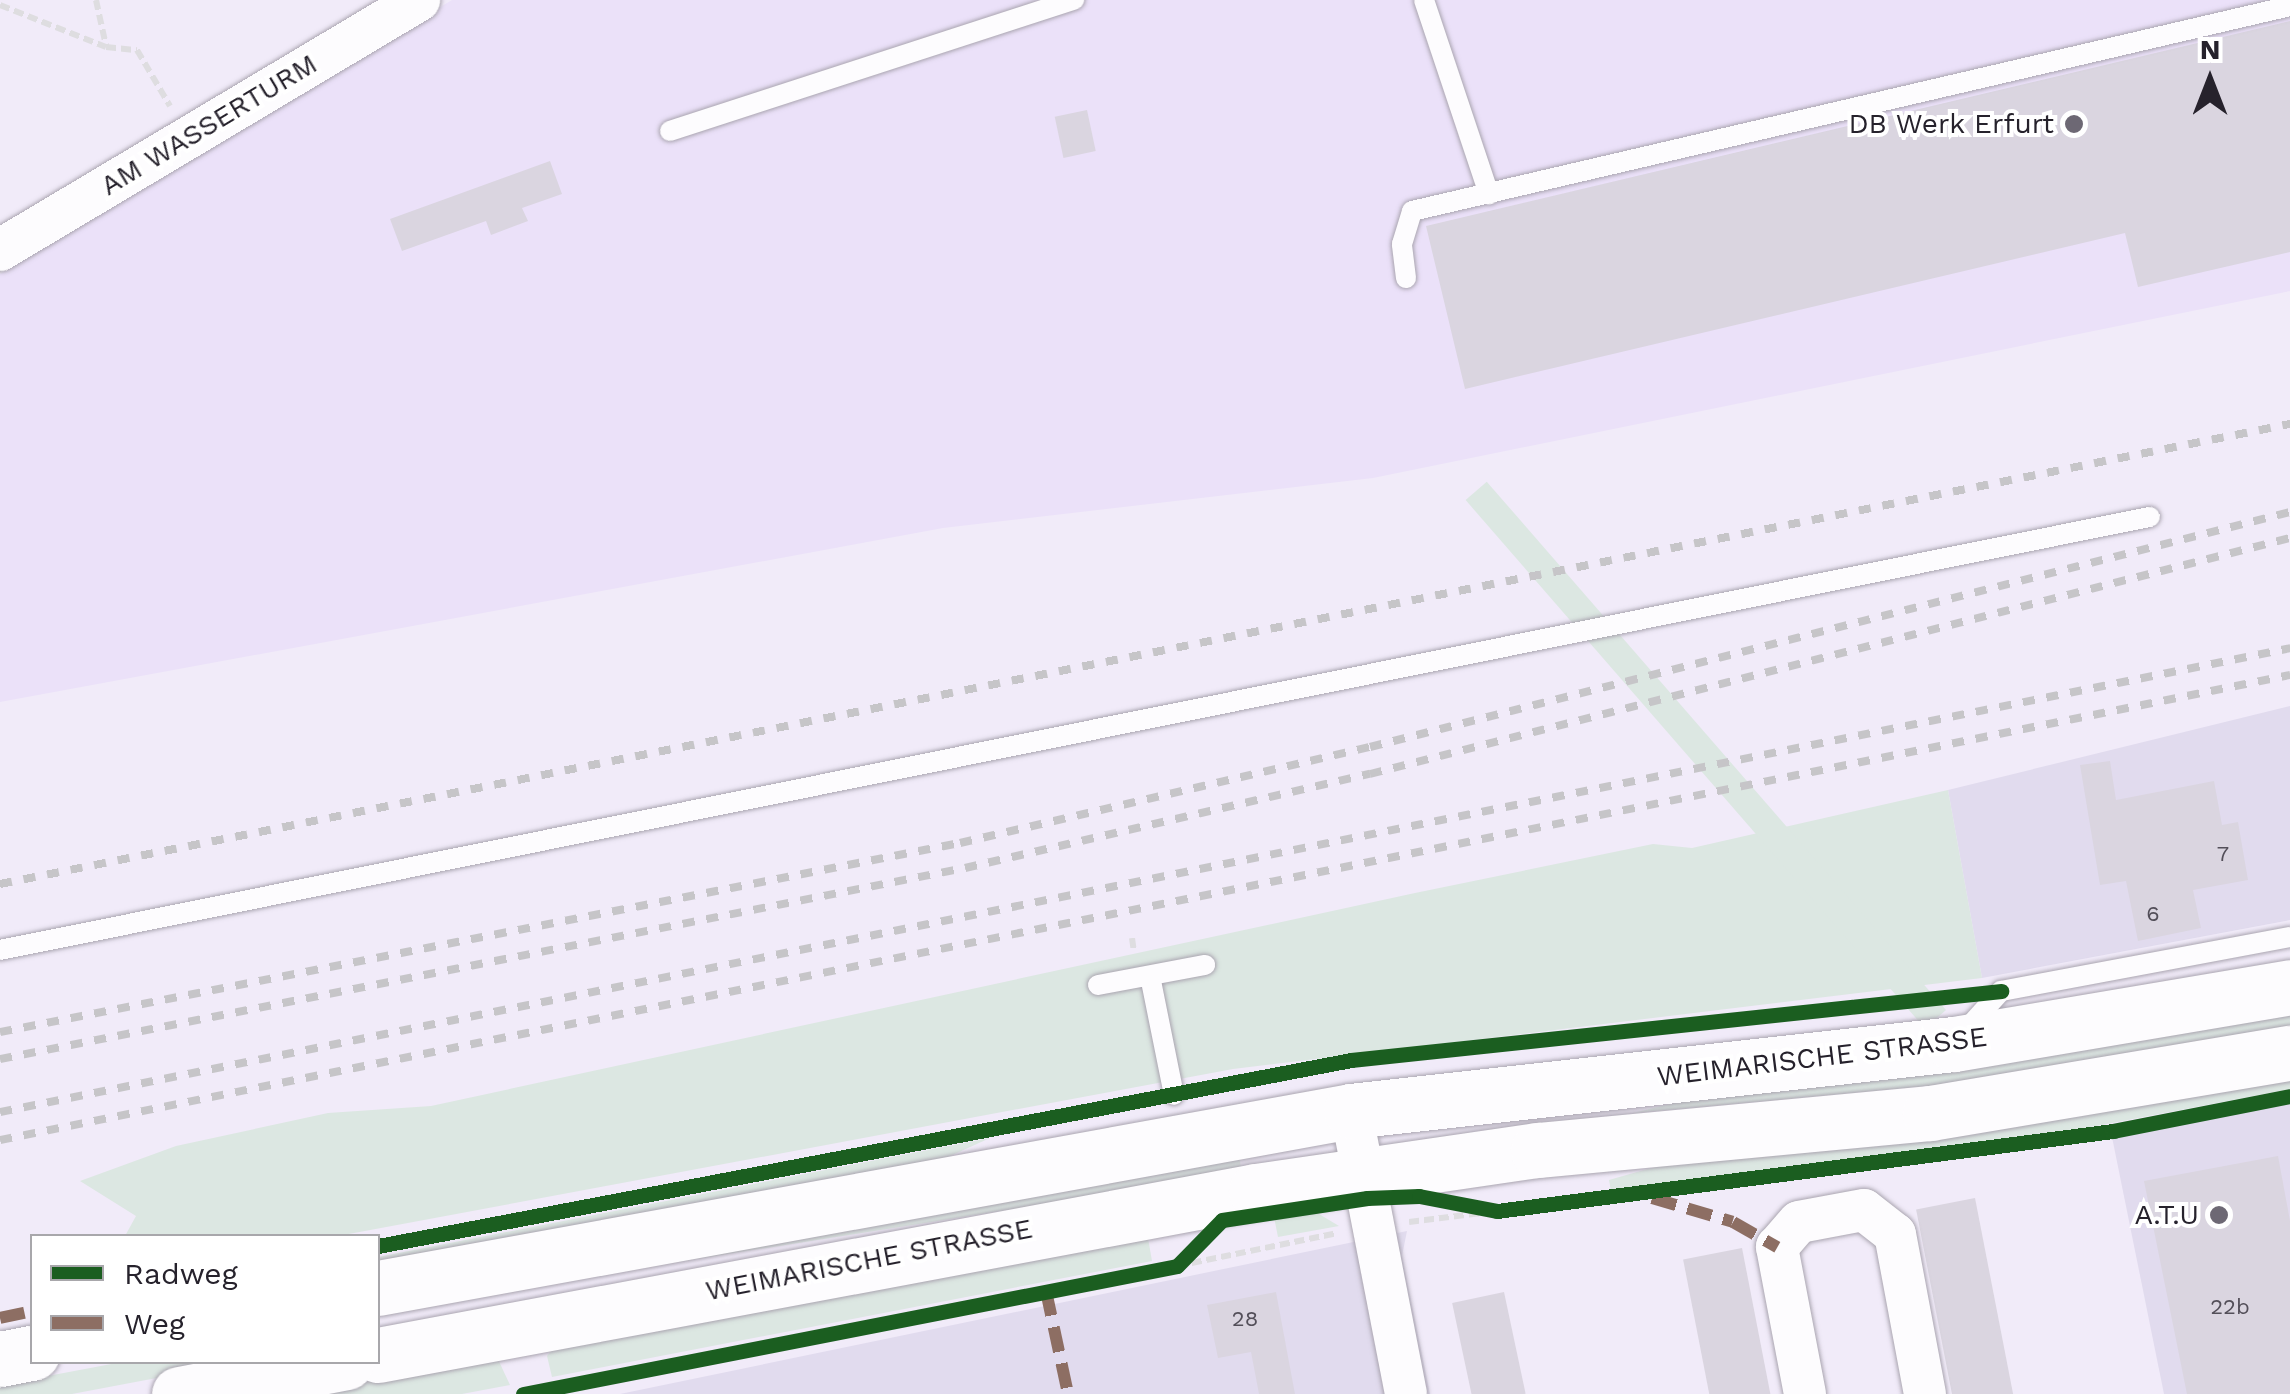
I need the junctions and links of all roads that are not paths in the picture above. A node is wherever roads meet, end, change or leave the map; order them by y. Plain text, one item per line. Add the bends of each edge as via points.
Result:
1 (419, 0) edge
2 (1074, 0) edge
3 (1424, 0) edge
4 (2290, 6) edge
5 (670, 131) dead end
6 (1488, 194) junction
7 (0, 250) edge
8 (1406, 278) dead end
9 (2150, 518) dead end
10 (2290, 937) edge
11 (0, 950) edge
12 (1205, 966) dead end
13 (1150, 976) junction
14 (1098, 985) dead end
15 (2290, 988) edge
16 (1954, 1044) junction
17 (2290, 1053) edge
18 (1174, 1095) dead end
19 (1351, 1111) junction
20 (1362, 1175) junction
21 (380, 1288) edge
22 (30, 1352) edge
23 (380, 1356) edge
24 (0, 1359) edge
25 (336, 1364) edge
26 (179, 1394) edge
27 (1406, 1394) edge
28 (1805, 1394) edge
29 (1925, 1394) edge

1 - 7 street, AM WASSERTURM
2 - 5 lane
3 - 6 lane
4 - 6 lane
6 - 8 lane via 1412,211 1402,244
9 - 11 lane
10 - 16 lane via 2000,991
12 - 13 lane
13 - 14 lane
13 - 18 lane
15 - 16 main road, WEIMARISCHE STRASSE
16 - 19 main road, WEIMARISCHE STRASSE
17 - 20 main road, WEIMARISCHE STRASSE via 1930,1113
19 - 20 street
19 - 21 main road, WEIMARISCHE STRASSE
20 - 23 main road, WEIMARISCHE STRASSE via 997,1235
20 - 27 street
22 - 24 main road
25 - 26 main road
28 - 29 street via 1777,1247 1799,1222 1864,1210 1895,1234

